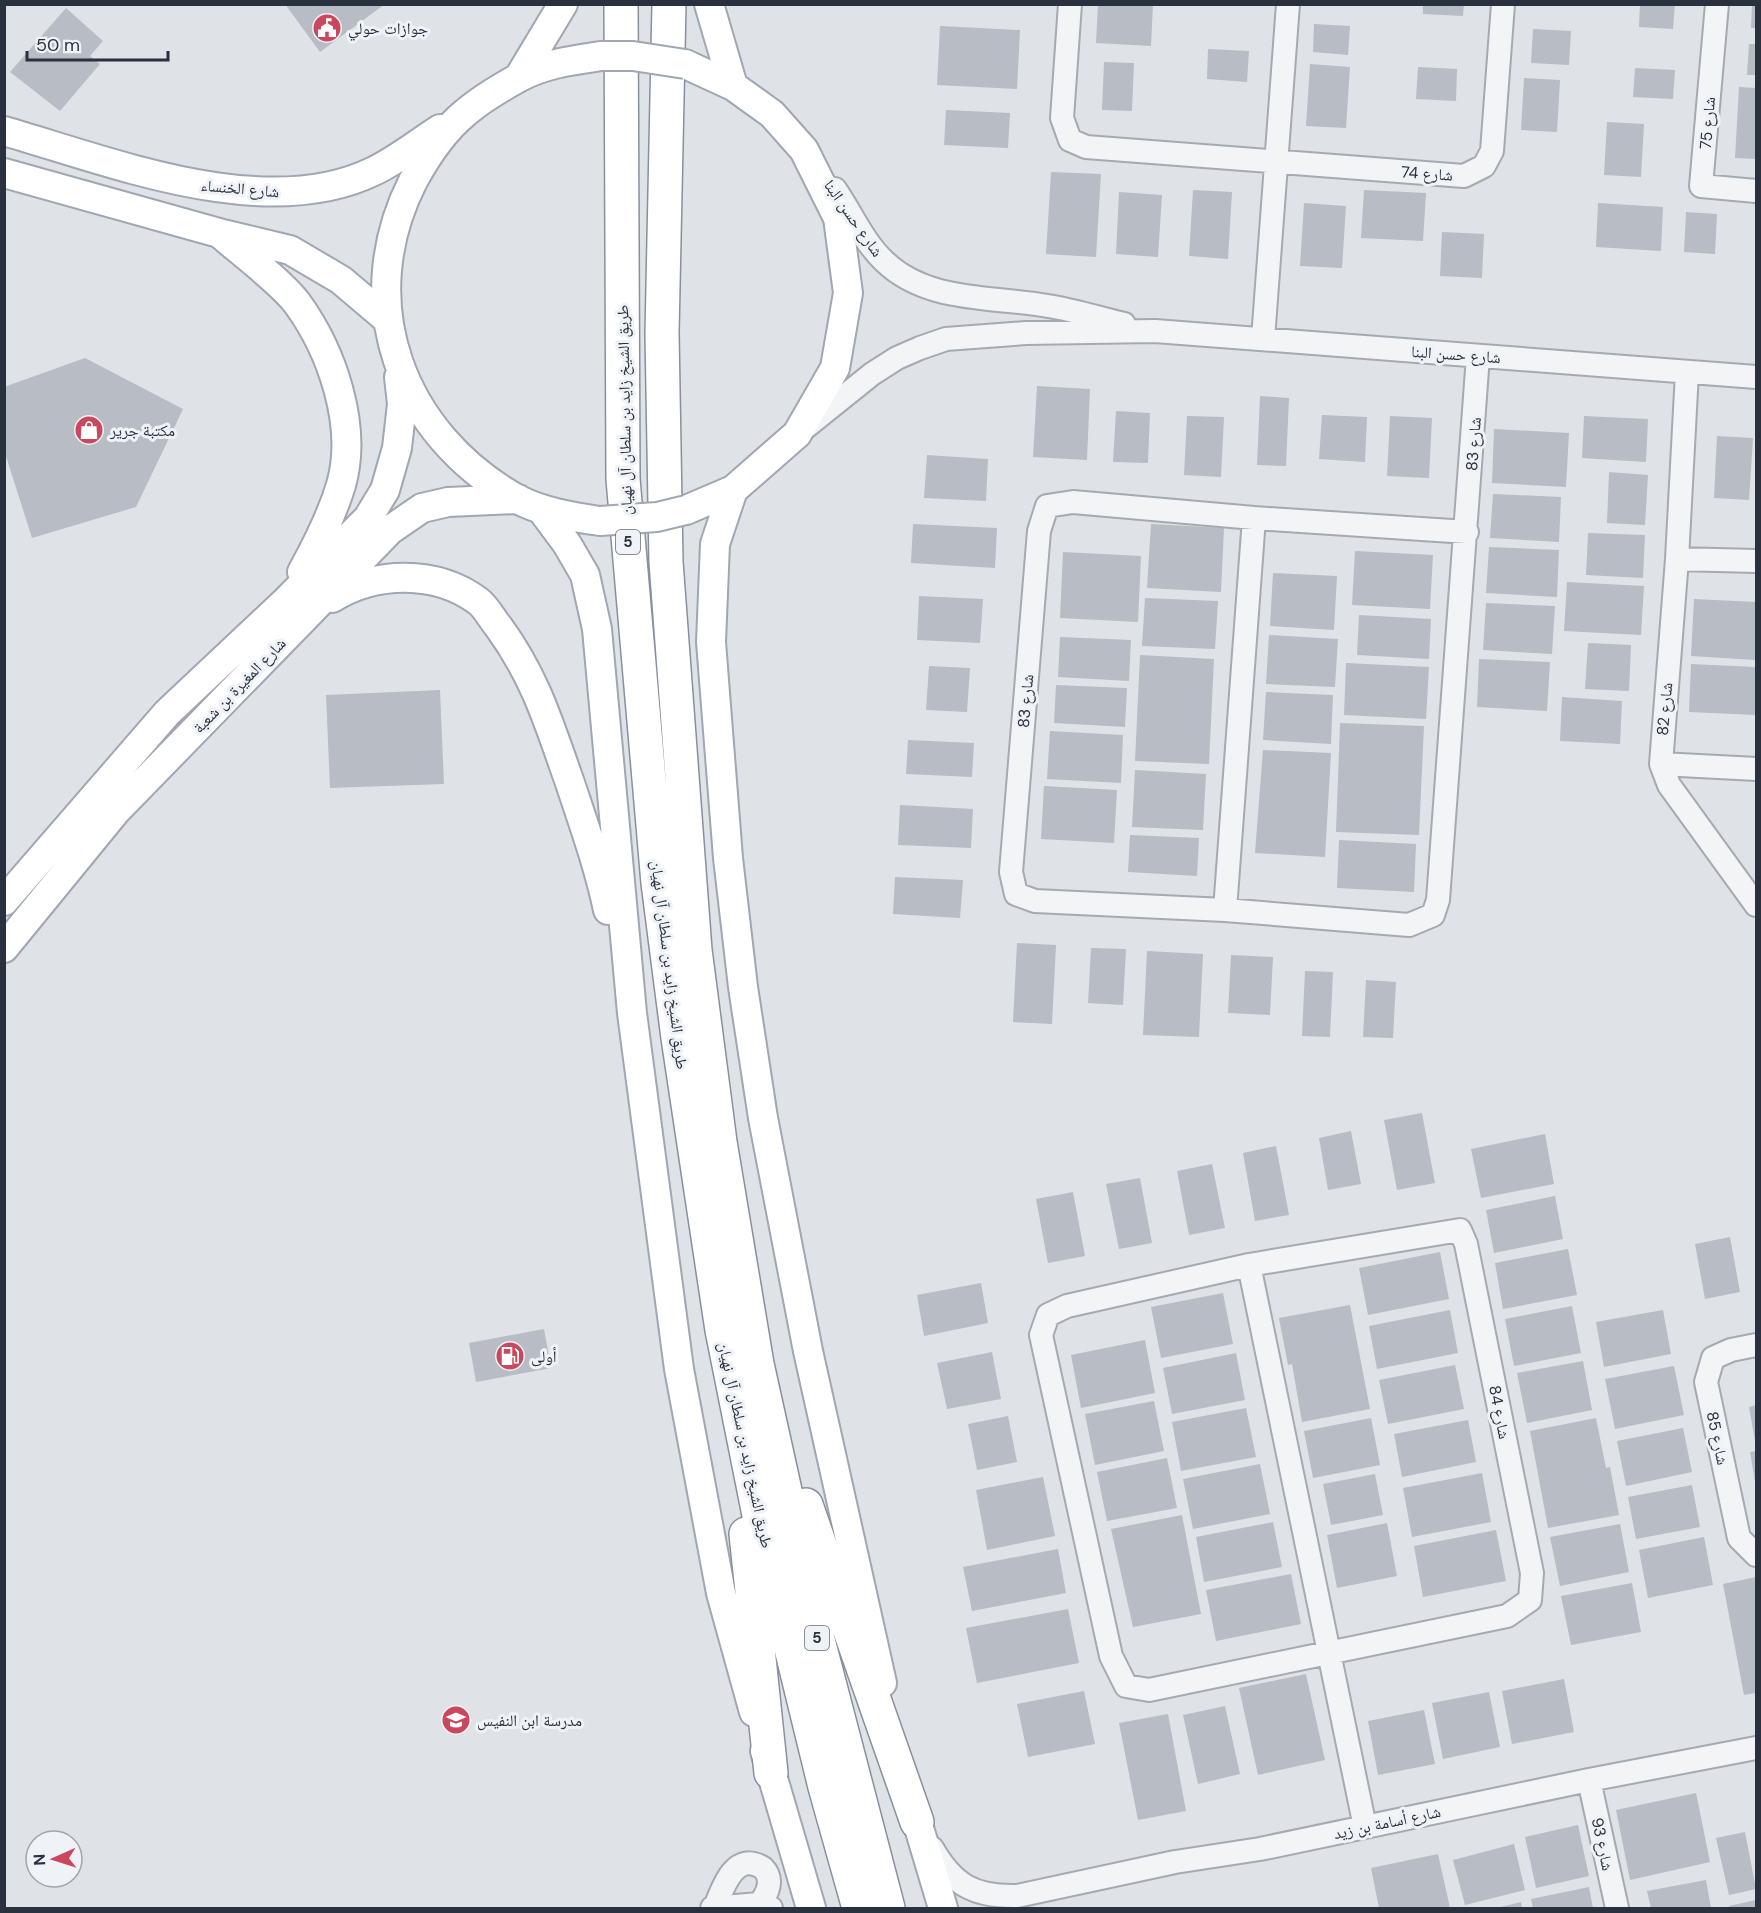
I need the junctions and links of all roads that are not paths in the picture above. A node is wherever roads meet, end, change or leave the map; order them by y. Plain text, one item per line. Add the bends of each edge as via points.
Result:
1 (563, 4) edge
2 (621, 4) edge
3 (669, 4) edge
4 (709, 4) edge
5 (1070, 4) edge
6 (1288, 4) edge
7 (1503, 4) edge
8 (1717, 4) edge
9 (519, 77) junction
10 (733, 86) junction
11 (464, 113) junction
12 (4, 130) edge
13 (804, 150) junction
14 (1276, 163) junction
15 (4, 173) edge
16 (1756, 191) edge
17 (219, 233) junction
18 (387, 319) junction
19 (1155, 331) junction
20 (1263, 339) junction
21 (1478, 356) junction
22 (397, 360) junction
23 (1687, 372) junction
24 (1756, 377) edge
25 (797, 434) junction
26 (733, 490) junction
27 (530, 504) junction
28 (1254, 518) junction
29 (1467, 532) junction
30 (1677, 559) junction
31 (1756, 561) edge
32 (284, 603) junction
33 (312, 610) junction
34 (1661, 764) junction
35 (1756, 769) edge
36 (4, 901) edge
37 (1756, 904) edge
38 (1225, 910) junction
39 (4, 948) edge
40 (632, 1013) junction
41 (1249, 1265) junction
42 (722, 1330) junction
43 (1756, 1345) edge
44 (758, 1364) junction
45 (1756, 1555) edge
46 (1328, 1651) junction
47 (1756, 1748) edge
48 (771, 1773) junction
49 (1589, 1780) junction
50 (917, 1822) junction
51 (1365, 1827) junction
52 (1009, 1902) edge
53 (765, 1906) edge
54 (714, 1908) edge
55 (811, 1908) edge
56 (859, 1908) edge
57 (888, 1908) edge
58 (943, 1908) edge
59 (1617, 1908) edge

1 - 9 main road
2 - 42 highway, طريق الشيخ زايد بن سلطان آل نهيان / 5 via 623,479 658,883
3 - 44 highway, طريق الشيخ زايد بن سلطان آل نهيان / 5 via 662,333 666,562 695,950 720,1142
4 - 10 main road
5 - 14 street, شارع 74 via 1062,118 1070,140 1086,147
6 - 14 street
7 - 14 street, شارع 74 via 1492,151 1484,166 1464,176
8 - 16 street, شارع 75 via 1701,186
9 - 10 main road, bridge via 559,63 601,56 633,56 685,64
9 - 11 main road, شارع الخنساء
10 - 13 main road via 772,114
11 - 12 main road, شارع الخنساء via 374,172 296,192 247,191 182,182
11 - 18 main road via 426,156 400,206 387,262
13 - 19 street, شارع حسن البنا via 883,260 898,273 946,293 1049,306
13 - 25 main road via 838,218 848,293 835,368
14 - 20 street
15 - 17 main road
17 - 18 main road via 290,250 341,280
17 - 32 main road via 297,302 333,367 346,430 341,483 318,543
18 - 22 main road
19 - 20 street, شارع حسن البنا
19 - 25 street, شارع حسن البنا via 946,339 897,358 851,389
20 - 21 street, شارع حسن البنا
21 - 23 street, شارع حسن البنا
21 - 29 street, شارع 83
22 - 27 main road via 424,417 465,465
22 - 32 main road, شارع المغيرة بن شعبة via 402,404 397,448 385,490 368,518
23 - 24 street, شارع حسن البنا
23 - 30 street, شارع 82
25 - 26 main road
26 - 27 main road, bridge via 657,518 600,521
26 - 50 main road via 716,544 711,642 728,858 743,987 763,1118 808,1351 862,1600
27 - 33 main road, شارع المغيرة بن شعبة via 475,499 422,508 390,530
27 - 40 main road via 567,543 585,575 597,629
28 - 29 street, شارع 83
28 - 38 street
28 - 38 street, شارع 83 via 1073,502 1047,506 1040,531 1011,872 1016,894 1035,901
29 - 38 street, شارع 83 via 1439,888 1433,915 1409,924
30 - 31 street
30 - 34 street, شارع 82
32 - 36 main road, شارع المغيرة بن شعبة via 167,713
33 - 39 main road, شارع المغيرة بن شعبة via 116,811
33 - 40 main road via 348,588 381,578 408,577 447,584 480,602 521,658 543,704 603,889
34 - 35 street
34 - 37 street via 1669,785
40 - 48 main road via 679,1369 721,1593
41 - 46 street
41 - 46 street, شارع 84 via 1067,1305 1048,1315 1041,1335 1111,1656 1126,1686 1149,1690
41 - 46 street, شارع 84 via 1460,1230 1466,1244 1532,1573 1530,1600 1508,1616
42 - 48 highway
42 - 56 highway, طريق الشيخ زايد بن سلطان آل نهيان / 5 via 764,1536 825,1787
43 - 45 street, شارع 85 via 1713,1358 1706,1382 1739,1538
44 - 50 highway
44 - 57 highway, طريق الشيخ زايد بن سلطان آل نهيان / 5 via 818,1640
46 - 51 street
47 - 49 street, شارع أسامة بن زيد
48 - 55 main road
49 - 51 street, شارع أسامة بن زيد
49 - 59 street, شارع 93
50 - 52 street, شارع أسامة بن زيد via 956,1881
50 - 58 main road
51 - 52 street, شارع أسامة بن زيد via 1175,1862
53 - 54 street
53 - 54 street via 769,1880 763,1868 751,1863 728,1875

